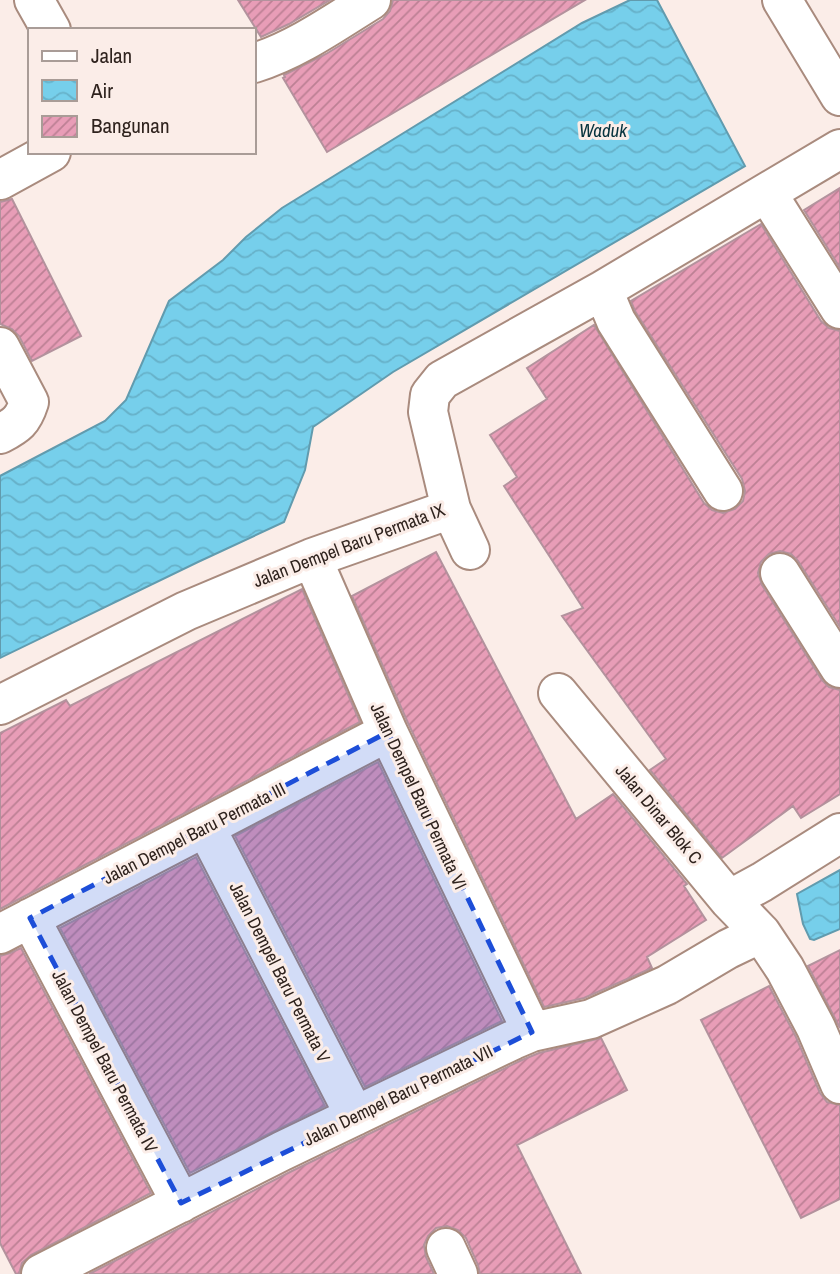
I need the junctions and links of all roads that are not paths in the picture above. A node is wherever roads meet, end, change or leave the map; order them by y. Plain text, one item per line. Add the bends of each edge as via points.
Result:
1 (34, 0) edge
2 (371, 0) edge
3 (782, 0) edge
4 (50, 28) edge
5 (256, 62) edge
6 (840, 96) edge
7 (840, 149) edge
8 (47, 154) edge
9 (0, 180) edge
10 (768, 193) junction
11 (603, 290) junction
12 (840, 309) edge
13 (0, 347) edge
14 (0, 434) edge
15 (723, 491) dead end
16 (452, 509) junction
17 (470, 550) dead end
18 (312, 558) junction
19 (780, 573) dead end
20 (840, 668) edge
21 (558, 693) dead end
22 (0, 705) edge
23 (388, 732) junction
24 (206, 828) junction
25 (840, 833) edge
26 (746, 891) junction
27 (15, 926) edge
28 (761, 933) junction
29 (531, 1032) junction
30 (840, 1084) edge
31 (355, 1116) junction
32 (181, 1203) junction
33 (41, 1274) edge

1 - 4 street
2 - 5 street via 307,39
3 - 6 street
7 - 10 street, Jalan Dempel Baru Permata IX
8 - 9 street
10 - 11 street, Jalan Dempel Baru Permata IX
10 - 12 street
11 - 15 street via 616,321
11 - 16 street, Jalan Dempel Baru Permata IX via 442,380 430,395 428,412
13 - 14 street via 29,402 16,426
16 - 17 street
16 - 18 street, Jalan Dempel Baru Permata IX
18 - 22 street, Jalan Dempel Baru Permata IX via 186,611
18 - 23 street, Jalan Dempel Baru Permata VI
19 - 20 street
21 - 26 street, Jalan Dinar Blok C
23 - 24 street, Jalan Dempel Baru Permata III
23 - 29 street, Jalan Dempel Baru Permata VI
24 - 27 street, Jalan Dempel Baru Permata III
24 - 31 street, Jalan Dempel Baru Permata V
25 - 26 street
26 - 28 street, Jalan Dinar Blok C
27 - 32 street, Jalan Dempel Baru Permata IV
28 - 29 street, Jalan Dempel Baru Permata VII via 667,985 591,1018
28 - 30 street, Jalan Dinar Blok C via 816,1028
29 - 31 street, Jalan Dempel Baru Permata VII
31 - 32 street, Jalan Dempel Baru Permata VII
32 - 33 street, Jalan Dempel Baru Permata VII

